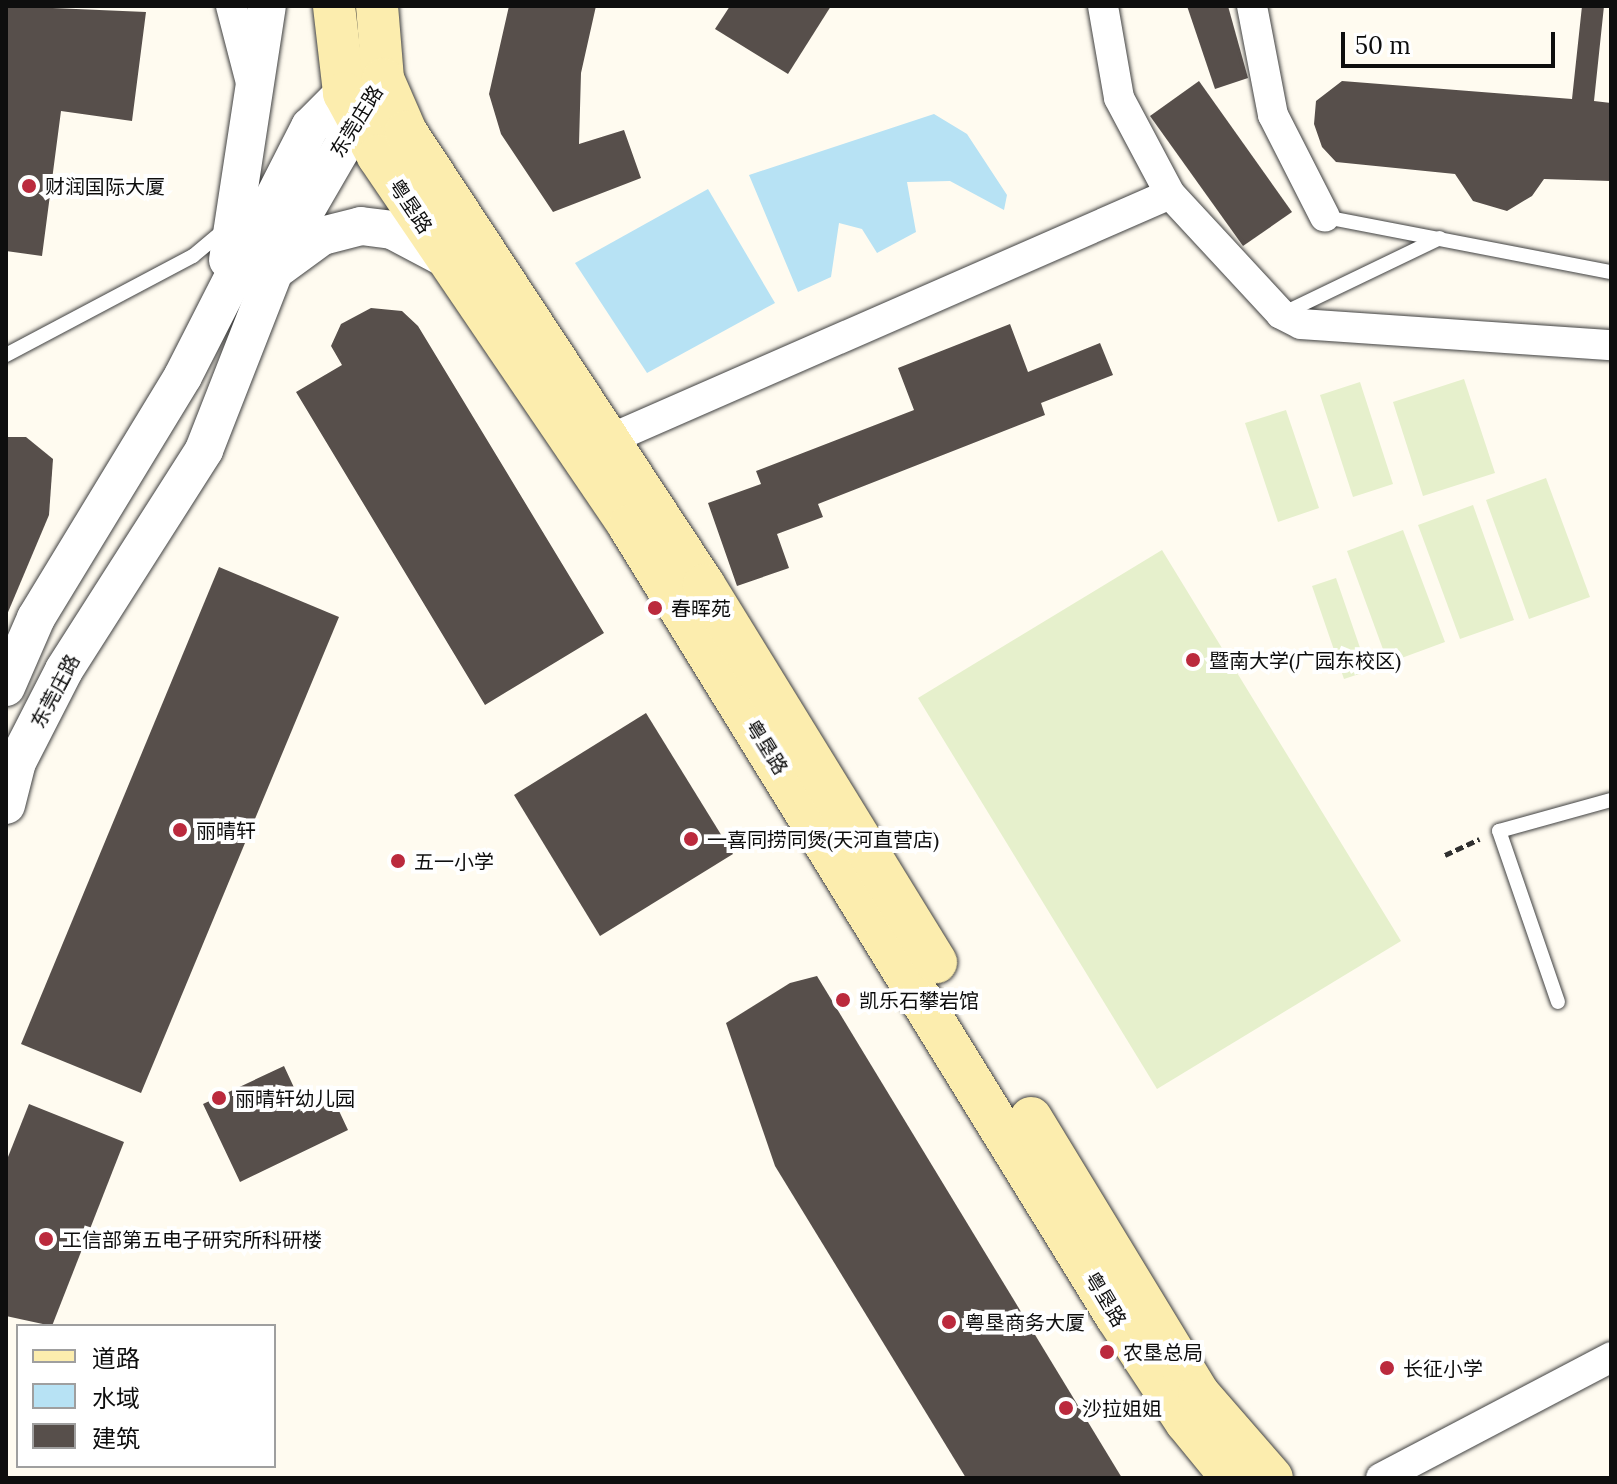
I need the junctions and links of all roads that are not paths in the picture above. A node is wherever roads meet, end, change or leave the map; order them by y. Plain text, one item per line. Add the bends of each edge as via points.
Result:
1 (231, 6) edge
2 (267, 6) edge
3 (334, 6) edge
4 (377, 6) edge
5 (1103, 6) edge
6 (1252, 6) edge
7 (383, 79) junction
8 (251, 83) junction
9 (351, 106) junction
10 (1170, 194) junction
11 (1325, 217) joint
12 (234, 222) junction
13 (1440, 238) junction
14 (447, 259) junction
15 (1611, 272) edge
16 (272, 274) junction
17 (223, 292) junction
18 (1281, 314) junction
19 (1611, 345) edge
20 (6, 355) edge
21 (608, 440) junction
22 (6, 687) edge
23 (10, 751) edge
24 (1611, 800) edge
25 (6, 805) edge
26 (1558, 1002) dead end
27 (1611, 1357) edge
28 (1232, 1478) edge
29 (1272, 1478) edge
30 (1381, 1478) edge

1 - 8 street
2 - 8 street
3 - 9 main road, 粤垦路
4 - 7 main road, 粤垦路
5 - 10 street via 1119,98
6 - 11 street via 1273,115
7 - 9 street, 东莞庄路
7 - 21 main road, 粤垦路 via 406,132 479,252
8 - 12 street
9 - 14 main road, 粤垦路
9 - 16 street, 东莞庄路
9 - 17 street, 东莞庄路 via 310,127
10 - 18 street
10 - 21 street
11 - 13 lane
12 - 17 street
12 - 20 lane via 193,256
13 - 15 lane
13 - 18 lane
14 - 16 street via 392,230 361,226 322,236
14 - 28 main road, 粤垦路 via 629,526 1134,1343
16 - 23 street, 东莞庄路 via 204,450
17 - 22 street, 东莞庄路 via 150,436 16,654
18 - 19 street via 1301,324
21 - 29 main road, 粤垦路 via 779,706 1199,1394
23 - 25 street, 东莞庄路
24 - 26 lane via 1499,831
27 - 30 street

